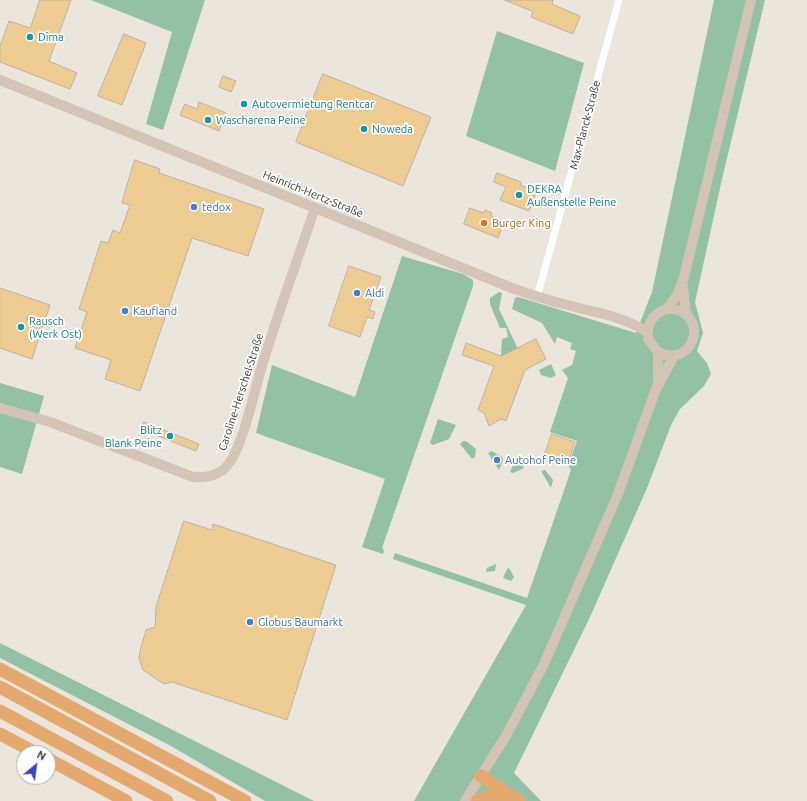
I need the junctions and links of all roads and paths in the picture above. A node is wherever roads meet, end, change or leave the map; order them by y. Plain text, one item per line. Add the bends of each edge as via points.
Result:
1 (619, 0) edge
2 (751, 0) edge
3 (0, 80) edge
4 (315, 208) junction
5 (684, 277) junction
6 (537, 297) junction
7 (667, 309) junction
8 (686, 314) junction
9 (653, 317) junction
10 (620, 319) junction
11 (648, 333) junction
12 (658, 352) junction
13 (674, 356) junction
14 (656, 389) junction
15 (0, 408) edge
16 (0, 668) edge
17 (0, 687) edge
18 (0, 711) edge
19 (0, 734) edge
20 (21, 745) edge
21 (56, 763) edge
22 (481, 776) junction
23 (515, 798) edge
24 (126, 801) edge
25 (167, 801) edge
26 (210, 801) edge
27 (245, 801) edge
28 (465, 801) edge
29 (476, 801) edge

1 - 6 street, Max-Planck-Straße
2 - 5 street
3 - 4 street, Heinrich-Hertz-Straße
4 - 6 street, Heinrich-Hertz-Straße
4 - 15 street, Caroline-Herschel-Straße via 240,439 223,470 213,476 193,477 50,422
5 - 7 street via 678,294
5 - 8 street
6 - 10 street, Heinrich-Hertz-Straße
7 - 8 street via 680,310
7 - 9 street
8 - 13 street via 693,324 694,337 689,348
9 - 10 street, Heinrich-Hertz-Straße via 637,320
9 - 11 street
10 - 11 street, Heinrich-Hertz-Straße
11 - 12 street via 650,344
12 - 13 street
12 - 14 street
13 - 14 street
14 - 22 street via 618,494 544,664 507,734
16 - 27 highway
17 - 26 highway
18 - 25 highway
19 - 20 highway
21 - 24 highway
22 - 23 highway
22 - 28 street
23 - 29 highway via 498,794

